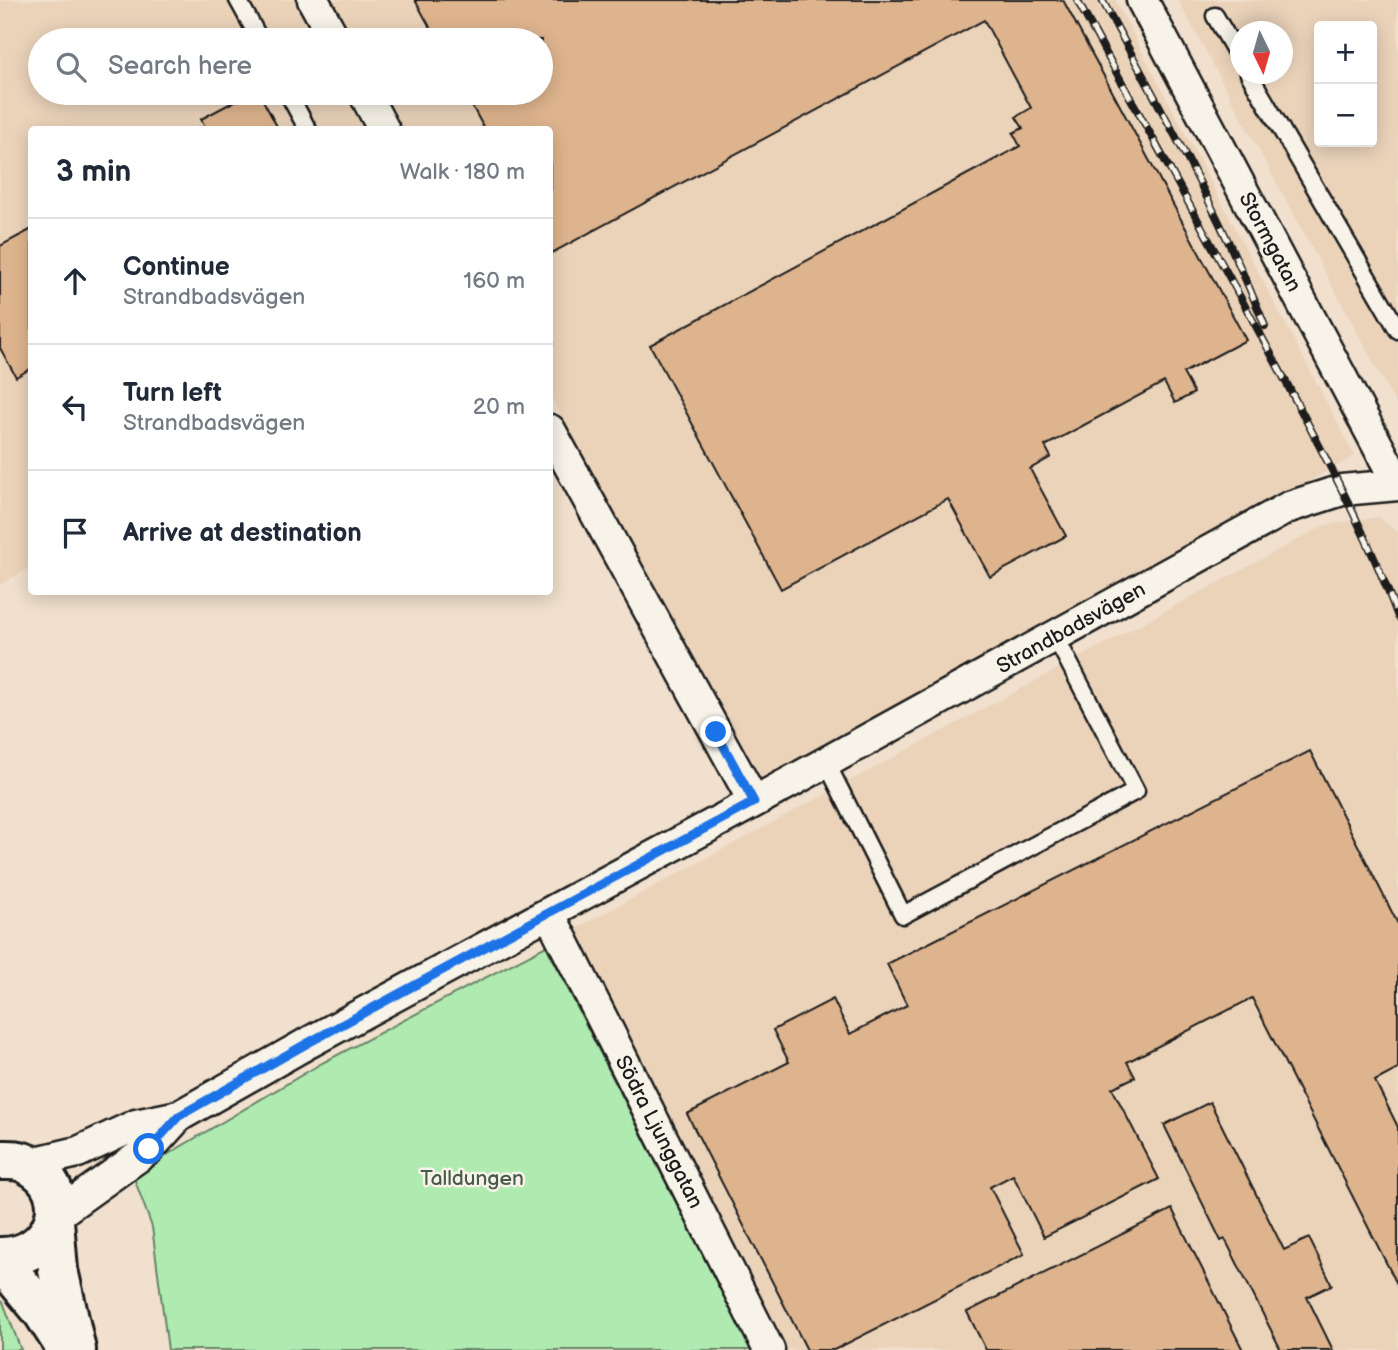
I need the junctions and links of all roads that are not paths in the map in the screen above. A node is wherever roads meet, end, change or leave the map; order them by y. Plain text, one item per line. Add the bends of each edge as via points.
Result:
1 (238, 0) edge
2 (313, 0) edge
3 (1142, 0) edge
4 (1215, 16) dead end
5 (253, 28) edge
6 (328, 28) edge
7 (1230, 41) edge
8 (1255, 84) edge
9 (294, 105) edge
10 (370, 105) edge
11 (306, 126) edge
12 (382, 126) edge
13 (1398, 330) edge
14 (553, 435) edge
15 (1398, 484) edge
16 (1055, 636) junction
17 (826, 762) junction
18 (754, 802) junction
19 (549, 913) junction
20 (179, 1116) junction
21 (11, 1157) edge
22 (55, 1218) junction
23 (0, 1259) edge
24 (66, 1350) edge
25 (76, 1350) edge
26 (769, 1350) edge

1 - 5 lane
2 - 6 street
3 - 15 street, Stormgatan
4 - 7 lane
8 - 13 lane
9 - 11 lane
10 - 12 street
14 - 18 street
15 - 16 street, Strandbadsvägen via 1342,490 1289,507
16 - 17 street, Strandbadsvägen
16 - 17 lane via 1136,791 903,915
17 - 18 street, Strandbadsvägen
18 - 19 street, Strandbadsvägen
19 - 20 street, Strandbadsvägen
19 - 26 street, Södra Ljunggatan
20 - 21 street, Strandbadsvägen via 136,1125 78,1152
20 - 22 street, Strandbadsvägen via 149,1149
21 - 22 street, Strandbadsvägen via 40,1172 50,1185
22 - 23 street, Strandbadsvägen via 41,1244 28,1253
22 - 25 street via 58,1270
23 - 24 street

